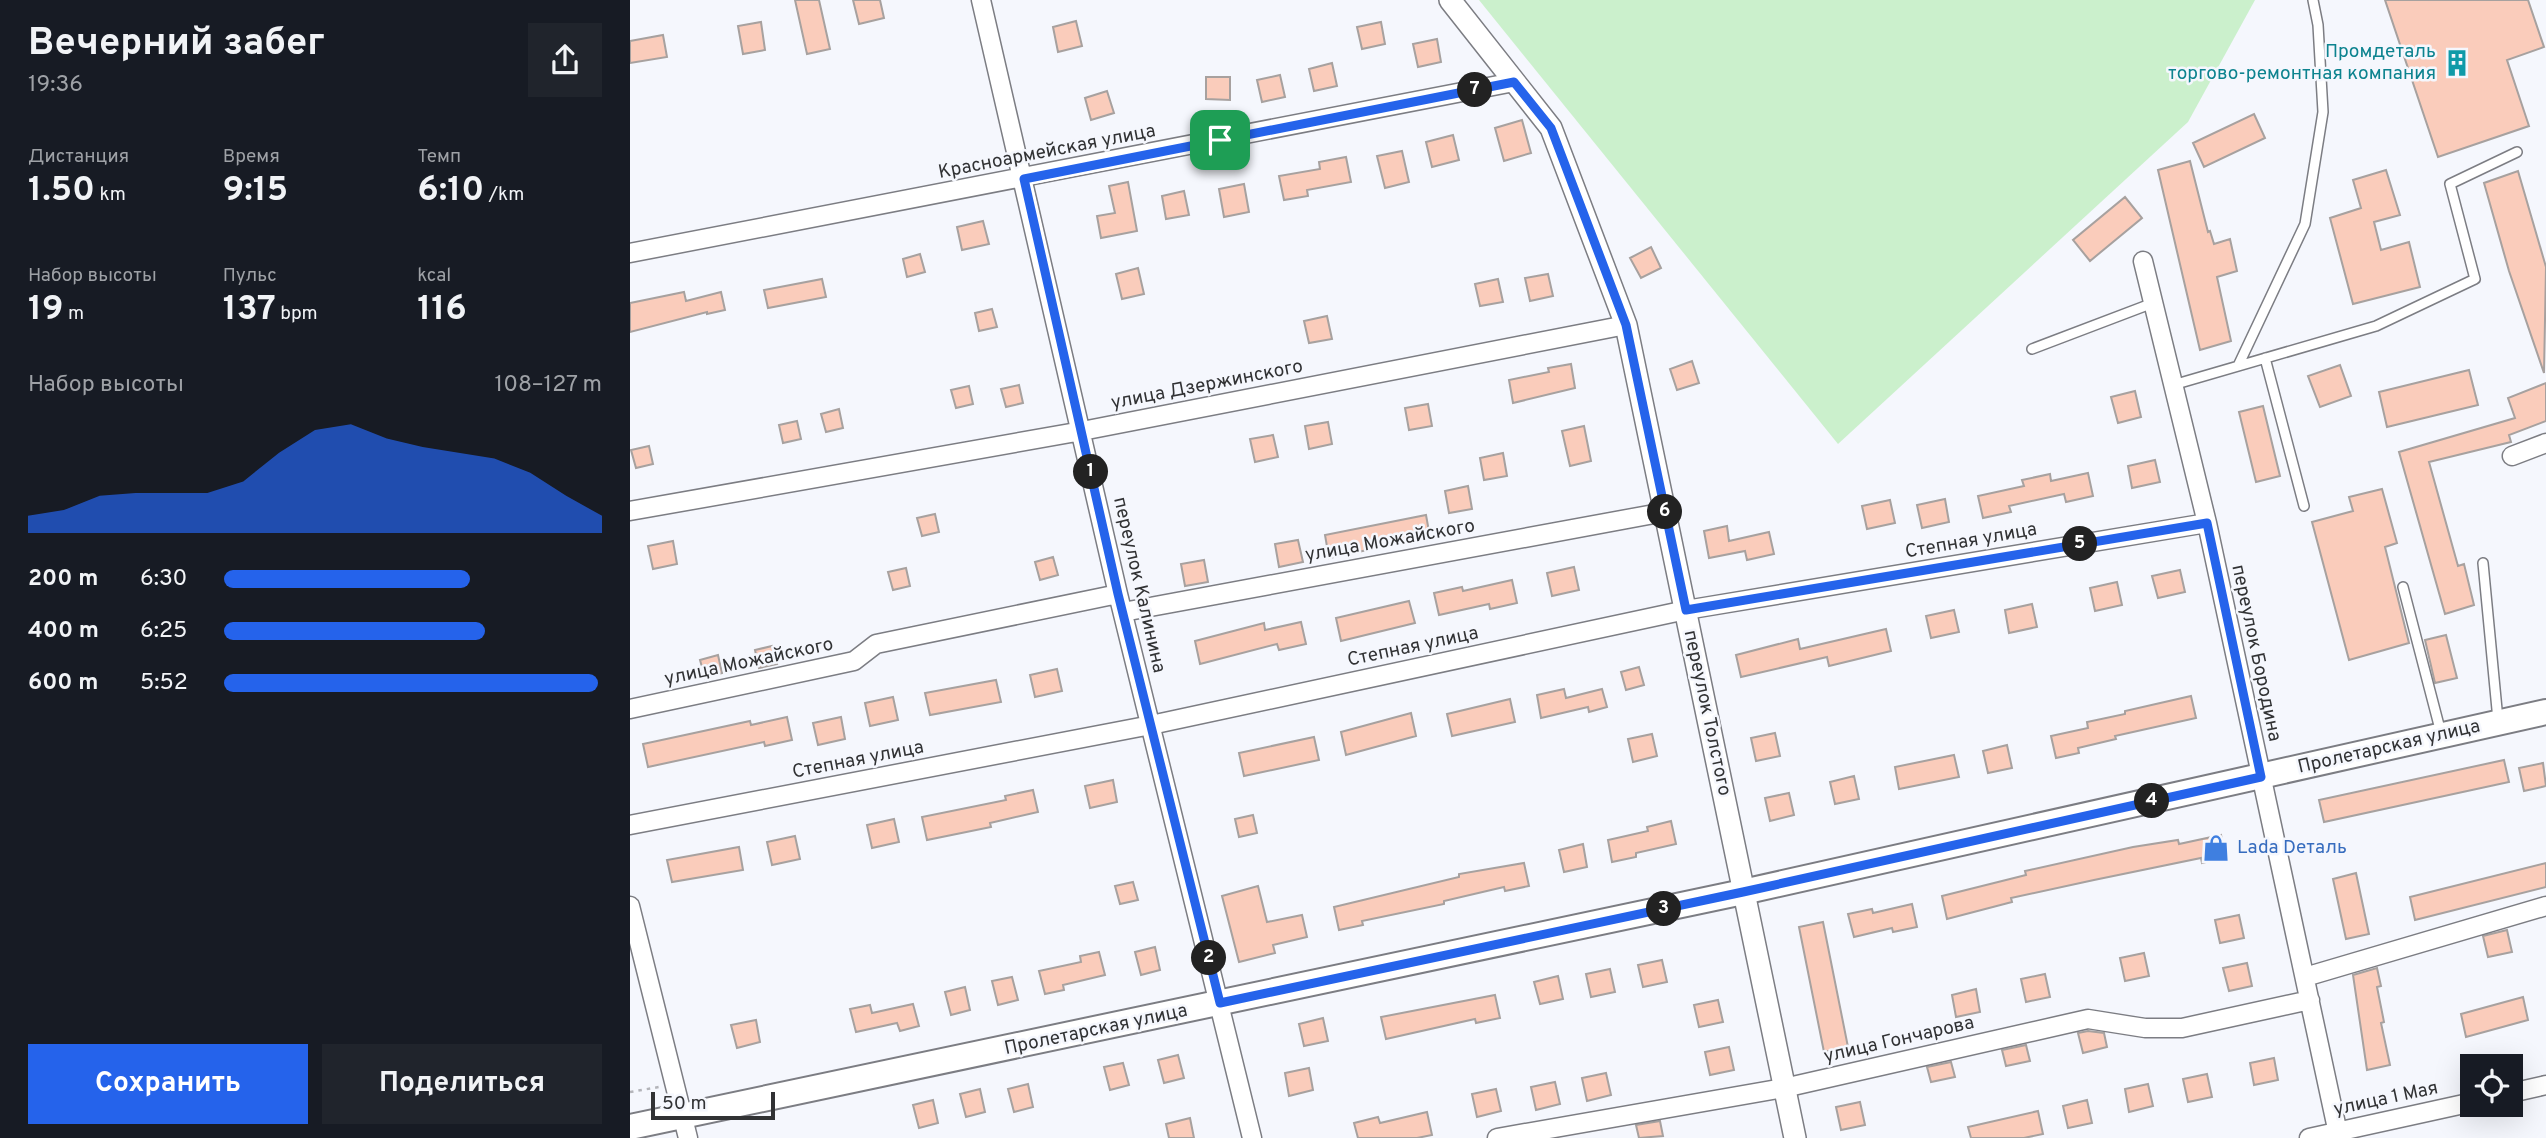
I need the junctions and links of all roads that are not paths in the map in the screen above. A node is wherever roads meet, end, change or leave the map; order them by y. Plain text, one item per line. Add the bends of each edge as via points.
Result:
1 (981, 0) edge
2 (1450, 0) edge
3 (2313, 0) edge
4 (1514, 82) junction
5 (2517, 152) dead end
6 (1024, 179) junction
7 (630, 253) edge
8 (2143, 261) dead end
9 (2153, 303) junction
10 (1626, 325) junction
11 (2032, 349) dead end
12 (2265, 358) junction
13 (2238, 366) junction
14 (2173, 384) junction
15 (1082, 431) junction
16 (2546, 443) edge
17 (2512, 456) dead end
18 (2304, 506) dead end
19 (630, 511) edge
20 (1665, 512) junction
21 (2207, 523) junction
22 (2483, 563) dead end
23 (2403, 587) dead end
24 (1121, 603) junction
25 (1686, 610) junction
26 (630, 709) edge
27 (2546, 712) edge
28 (2498, 722) junction
29 (1151, 725) junction
30 (2441, 735) junction
31 (2261, 777) junction
32 (630, 825) edge
33 (1743, 892) junction
34 (630, 906) edge
35 (2546, 906) edge
36 (634, 939) edge
37 (2305, 977) junction
38 (2310, 1000) junction
39 (1220, 1003) junction
40 (2546, 1086) edge
41 (1784, 1088) junction
42 (2523, 1091) edge
43 (2460, 1105) edge
44 (630, 1127) edge
45 (685, 1127) edge
46 (2339, 1135) edge
47 (1252, 1138) edge
48 (1497, 1138) edge
49 (1795, 1138) edge
50 (2309, 1138) edge

1 - 6 street, переулок Калинина
2 - 4 street, переулок Толстого
3 - 13 lane via 2323,112 2305,224
4 - 6 street, Красноармейская улица
4 - 10 street, переулок Толстого via 1551,128
5 - 12 lane via 2449,184 2475,279 2376,326
6 - 7 street, Красноармейская улица
6 - 15 street, переулок Калинина
8 - 9 street, переулок Бородина
9 - 11 lane
9 - 14 street, переулок Бородина
10 - 15 street, улица Дзержинского
10 - 20 street, переулок Толстого
12 - 13 lane
12 - 18 lane
13 - 14 lane
14 - 21 street, переулок Бородина
15 - 19 street, улица Дзержинского
15 - 24 street, переулок Калинина
16 - 17 street
20 - 24 street, улица Можайского
20 - 25 street, переулок Толстого
21 - 25 street, Степная улица
21 - 31 street, переулок Бородина
22 - 28 lane
23 - 30 lane
24 - 26 street, улица Можайского via 876,644 854,661
24 - 29 street, переулок Калинина
25 - 29 street, Степная улица
25 - 33 street, переулок Толстого
27 - 28 main road, Пролетарская улица
28 - 30 main road, Пролетарская улица
29 - 32 street, Степная улица
29 - 39 street, переулок Калинина
30 - 31 main road, Пролетарская улица
31 - 33 main road, Пролетарская улица
31 - 37 street, переулок Бородина
33 - 39 main road, Пролетарская улица
33 - 41 street, переулок Толстого
34 - 36 street
35 - 37 street
36 - 45 street
37 - 38 street, переулок Бородина
38 - 41 street, улица Гончарова via 2182,1028 2145,1028 2088,1019
38 - 46 street, переулок Бородина
39 - 45 main road, Пролетарская улица
39 - 47 street, переулок Калинина
40 - 42 street
41 - 48 street, улица Гончарова
41 - 49 street, переулок Толстого
43 - 46 street, улица 1 Мая
44 - 45 main road, Пролетарская улица
46 - 50 street, улица 1 Мая

